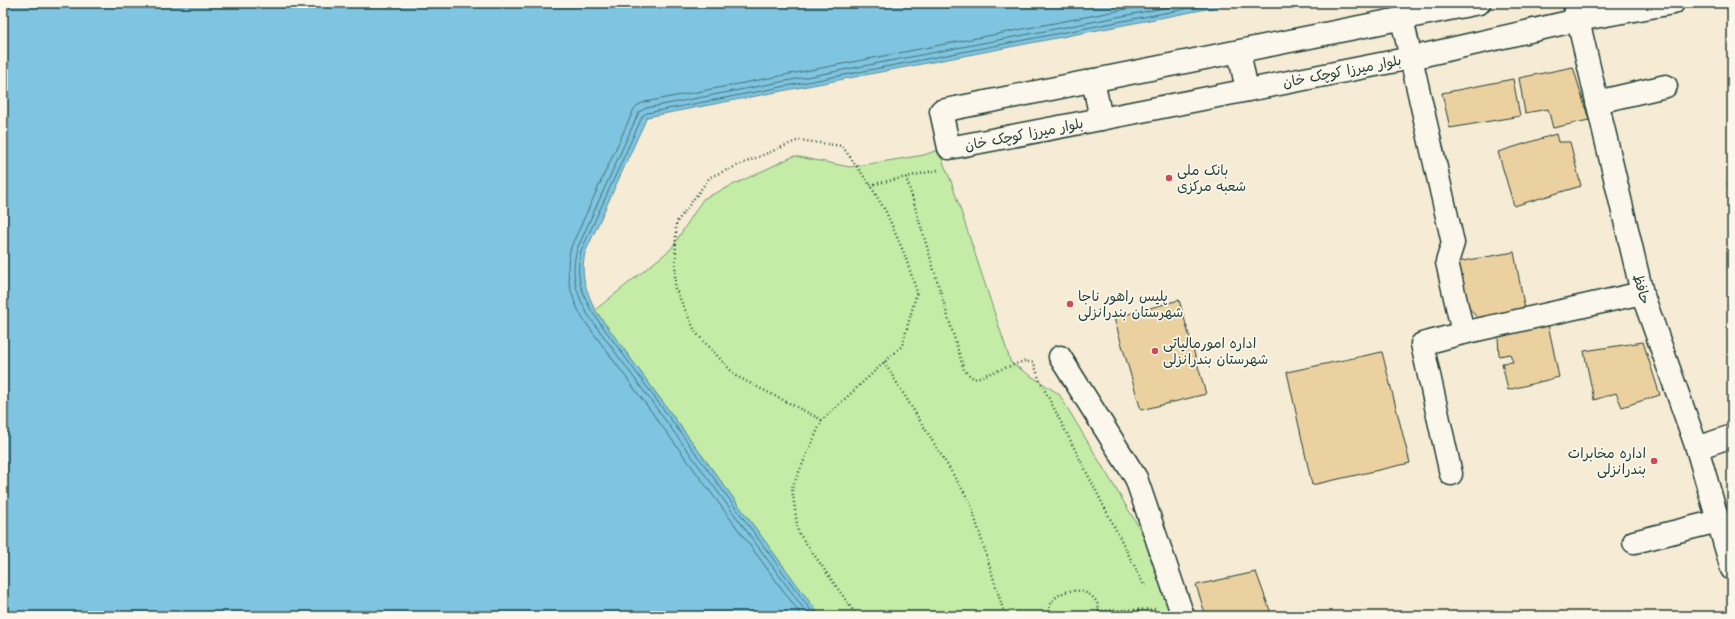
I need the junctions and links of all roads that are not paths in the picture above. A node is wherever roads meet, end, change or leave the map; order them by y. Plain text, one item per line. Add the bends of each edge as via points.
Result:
1 (1480, 3) edge
2 (1673, 3) edge
3 (1576, 12) edge
4 (1402, 19) junction
5 (1239, 52) junction
6 (1411, 58) junction
7 (1093, 80) junction
8 (1666, 86) dead end
9 (1247, 90) junction
10 (1597, 102) junction
11 (1101, 120) junction
12 (1642, 293) junction
13 (1463, 332) junction
14 (1060, 357) dead end
15 (1732, 436) edge
16 (1697, 448) junction
17 (1451, 474) dead end
18 (1718, 521) junction
19 (1634, 542) dead end
20 (1732, 569) edge
21 (1181, 612) edge

1 - 4 street, بلوار میرزا کوچک خان
2 - 3 street, بلوار میرزا کوچک خان
3 - 6 street, بلوار میرزا کوچک خان
3 - 10 street, حافظ
4 - 5 street, بلوار میرزا کوچک خان
4 - 6 street
5 - 7 street, بلوار میرزا کوچک خان
5 - 9 street
6 - 9 street, بلوار میرزا کوچک خان
6 - 13 street via 1453,243 1447,262
7 - 11 street
7 - 11 street, بلوار میرزا کوچک خان via 941,111 949,148
8 - 10 street
9 - 11 street, بلوار میرزا کوچک خان
10 - 12 street, حافظ
12 - 13 street
12 - 16 street, حافظ
13 - 17 street via 1422,344
14 - 21 street via 1136,478
15 - 16 street
16 - 18 street, حافظ
18 - 19 street
18 - 20 street, حافظ

